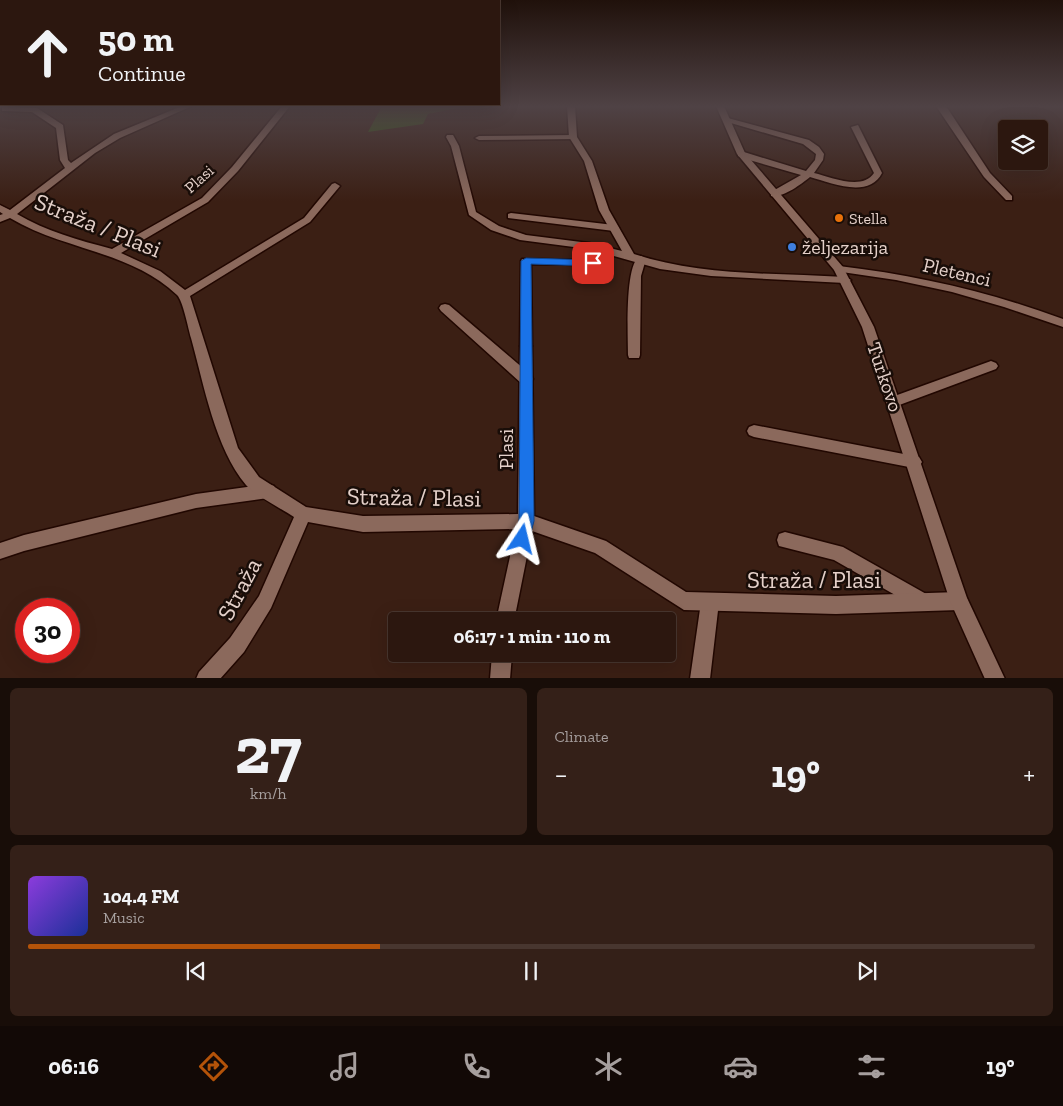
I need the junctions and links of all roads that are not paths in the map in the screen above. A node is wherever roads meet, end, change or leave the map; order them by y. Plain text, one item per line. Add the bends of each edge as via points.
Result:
1 (450, 137) dead end
2 (573, 137) edge
3 (61, 138) edge
4 (114, 138) edge
5 (260, 138) edge
6 (478, 138) dead end
7 (512, 138) edge
8 (735, 138) edge
9 (791, 138) edge
10 (860, 138) edge
11 (963, 138) edge
12 (741, 154) junction
13 (69, 167) junction
14 (809, 174) junction
15 (335, 186) dead end
16 (774, 194) junction
17 (1009, 198) dead end
18 (3, 213) edge
19 (512, 216) dead end
20 (614, 228) junction
21 (602, 249) junction
22 (114, 253) junction
23 (635, 257) junction
24 (842, 275) junction
25 (184, 295) junction
26 (445, 308) dead end
27 (1063, 323) edge
28 (634, 355) dead end
29 (991, 366) dead end
30 (526, 378) junction
31 (894, 402) junction
32 (754, 431) dead end
33 (914, 462) junction
34 (268, 491) junction
35 (303, 514) junction
36 (526, 521) junction
37 (785, 540) dead end
38 (0, 551) edge
39 (959, 601) junction
40 (710, 602) junction
41 (924, 603) junction
42 (507, 612) edge
43 (501, 662) edge
44 (206, 678) edge
45 (500, 678) edge
46 (700, 678) edge
47 (995, 678) edge

1 - 21 street, Pletenci via 472,214 495,228 524,238
2 - 20 street via 588,161 604,210
3 - 13 street via 64,160
4 - 13 street
5 - 22 street, Plasi via 206,200
6 - 7 street
8 - 12 street, Turkovo
9 - 14 street via 812,145 820,154 821,158
10 - 14 street via 878,173 876,178 852,184
11 - 17 street via 987,174
12 - 14 street
12 - 16 street, Turkovo
13 - 18 street
14 - 16 street
15 - 25 street via 307,220
16 - 24 street, Turkovo
18 - 22 street, Straža / Plasi via 66,240
19 - 20 street
20 - 23 street
21 - 23 street, Pletenci
21 - 30 street, Plasi via 593,263 526,261
22 - 25 street, Straža / Plasi via 156,273
23 - 24 street, Pletenci via 660,266 711,273
23 - 28 street
24 - 27 street, Pletenci via 869,272 977,293
24 - 31 street, Turkovo via 868,327
25 - 34 street, Straža / Plasi via 231,450 253,482
26 - 30 street
29 - 31 street
30 - 36 street, Plasi
31 - 33 street, Turkovo
32 - 33 street
33 - 39 street, Turkovo
34 - 35 street, Straža / Plasi
34 - 38 street via 196,501
35 - 36 street, Straža / Plasi via 363,524
35 - 44 street, Straža via 264,602 237,645
36 - 40 street, Straža / Plasi via 600,547 684,601
36 - 42 street
37 - 41 street via 837,553
39 - 41 street, Straža / Plasi
39 - 47 street, Turkovo
40 - 41 street, Straža / Plasi
40 - 46 street
43 - 45 street

